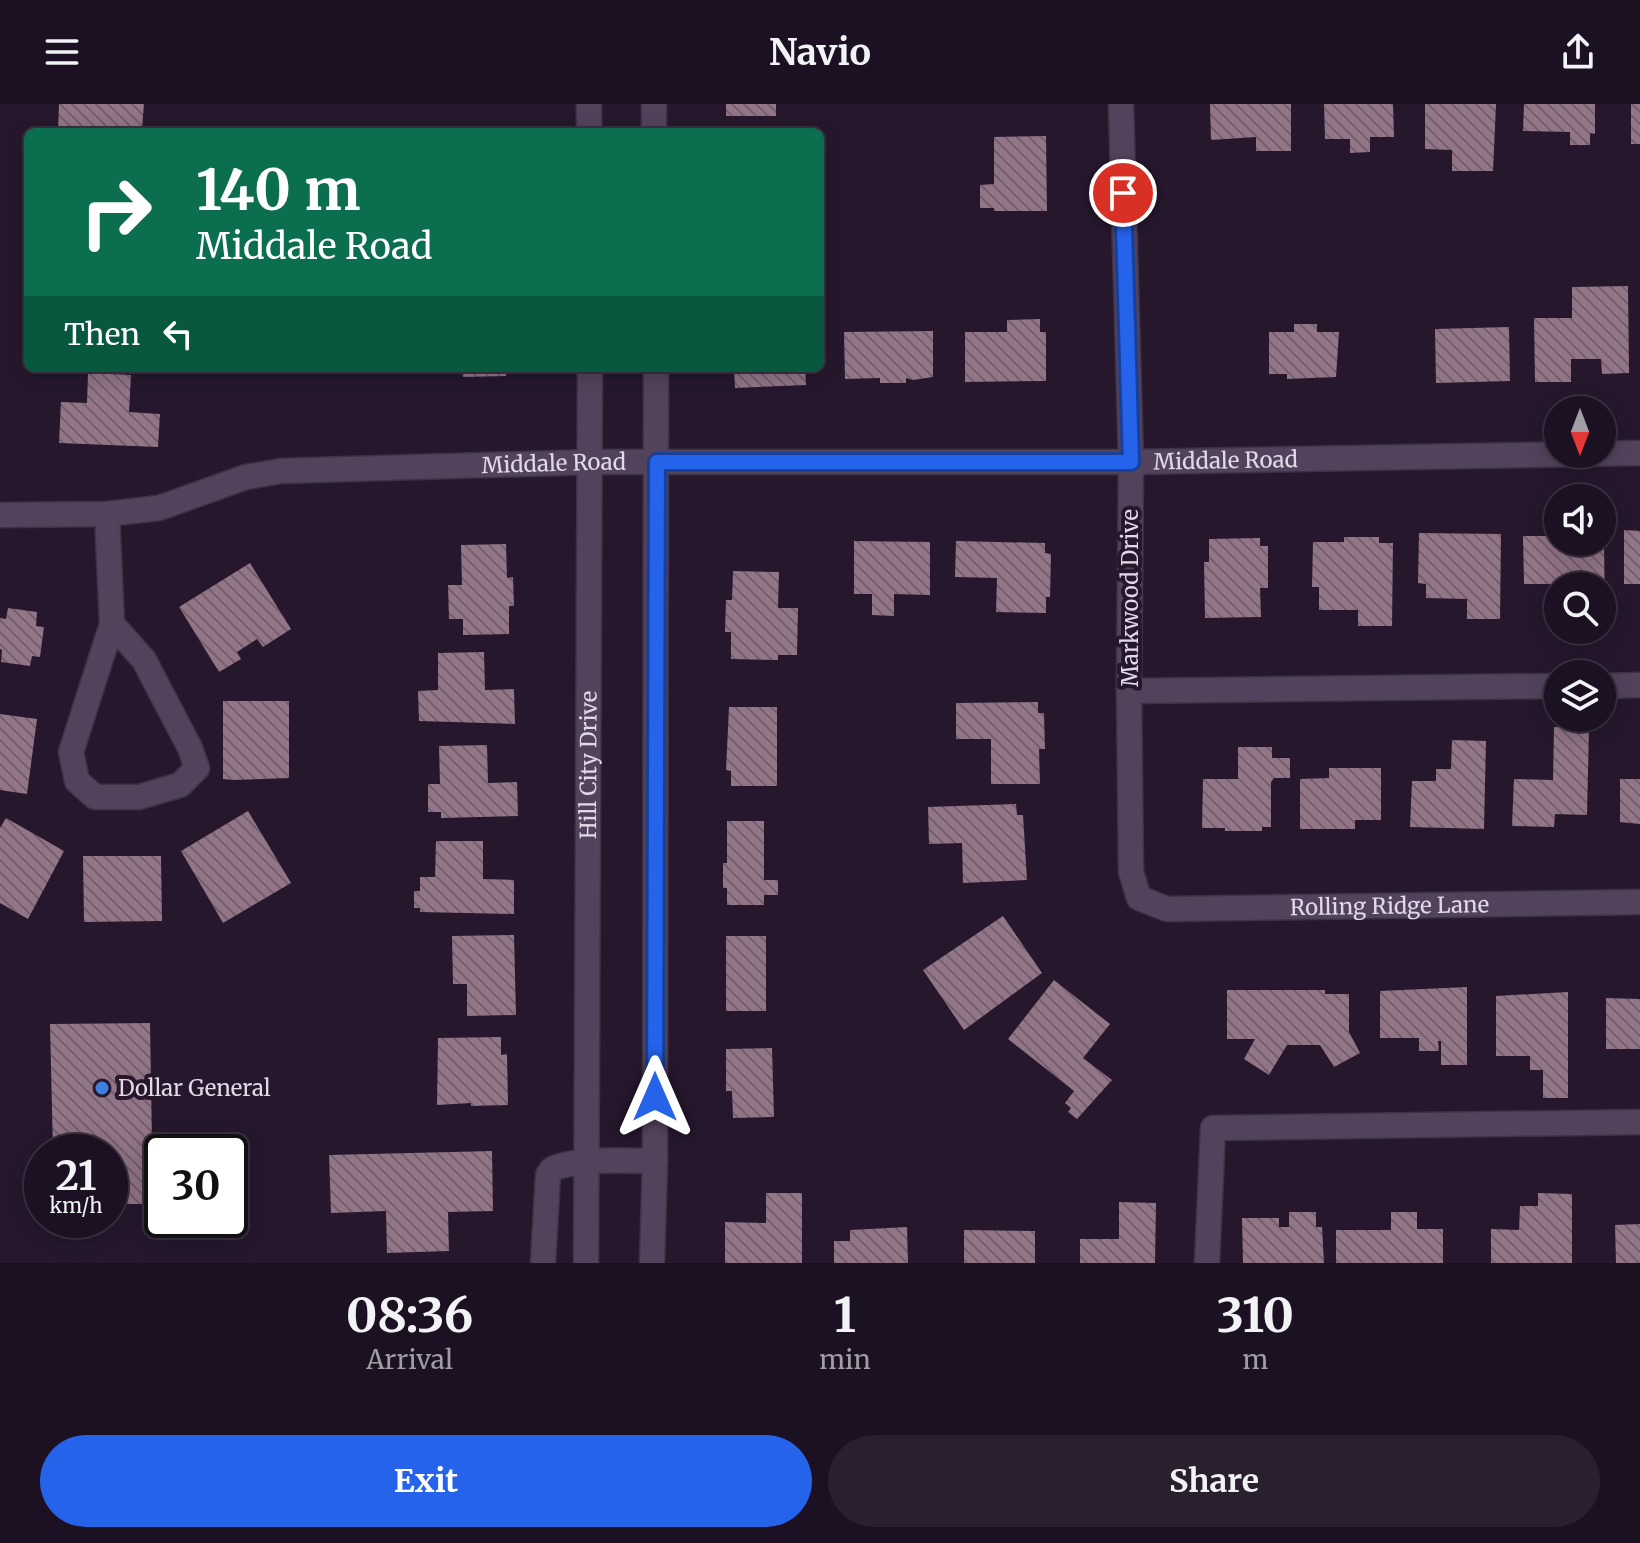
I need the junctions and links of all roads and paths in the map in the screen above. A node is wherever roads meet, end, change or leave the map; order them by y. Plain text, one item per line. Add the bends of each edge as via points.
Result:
1 (589, 104) edge
2 (654, 104) edge
3 (1121, 104) edge
4 (589, 128) edge
5 (654, 128) edge
6 (590, 372) edge
7 (656, 372) edge
8 (1640, 453) edge
9 (591, 462) junction
10 (657, 462) junction
11 (1131, 462) junction
12 (107, 514) junction
13 (0, 515) edge
14 (112, 624) junction
15 (1640, 685) edge
16 (1544, 686) edge
17 (1616, 686) edge
18 (1129, 691) junction
19 (1139, 898) joint
20 (1640, 902) edge
21 (1640, 1122) edge
22 (655, 1161) junction
23 (587, 1162) junction
24 (543, 1263) edge
25 (586, 1263) edge
26 (652, 1263) edge
27 (1207, 1263) edge

1 - 4 street
2 - 5 street
3 - 11 street, Markwood Drive
6 - 9 street, Hill City Drive
7 - 10 street
8 - 11 street, Middale Road
9 - 10 street, Middale Road
9 - 12 street, Middale Road via 281,471 246,477 159,508
9 - 23 street, Hill City Drive
10 - 11 street, Middale Road
10 - 22 street
11 - 18 street, Markwood Drive
12 - 13 street, Middale Road
12 - 14 street
14 - 14 street via 144,660 197,768 180,785 139,797 95,797 77,781 71,752
15 - 17 street
16 - 18 street
18 - 19 street, Markwood Drive via 1131,872
19 - 20 street, Rolling Ridge Lane via 1167,909
21 - 27 street via 1213,1128
22 - 23 street
22 - 26 street
23 - 24 street via 555,1167 548,1175
23 - 25 street, Hill City Drive

